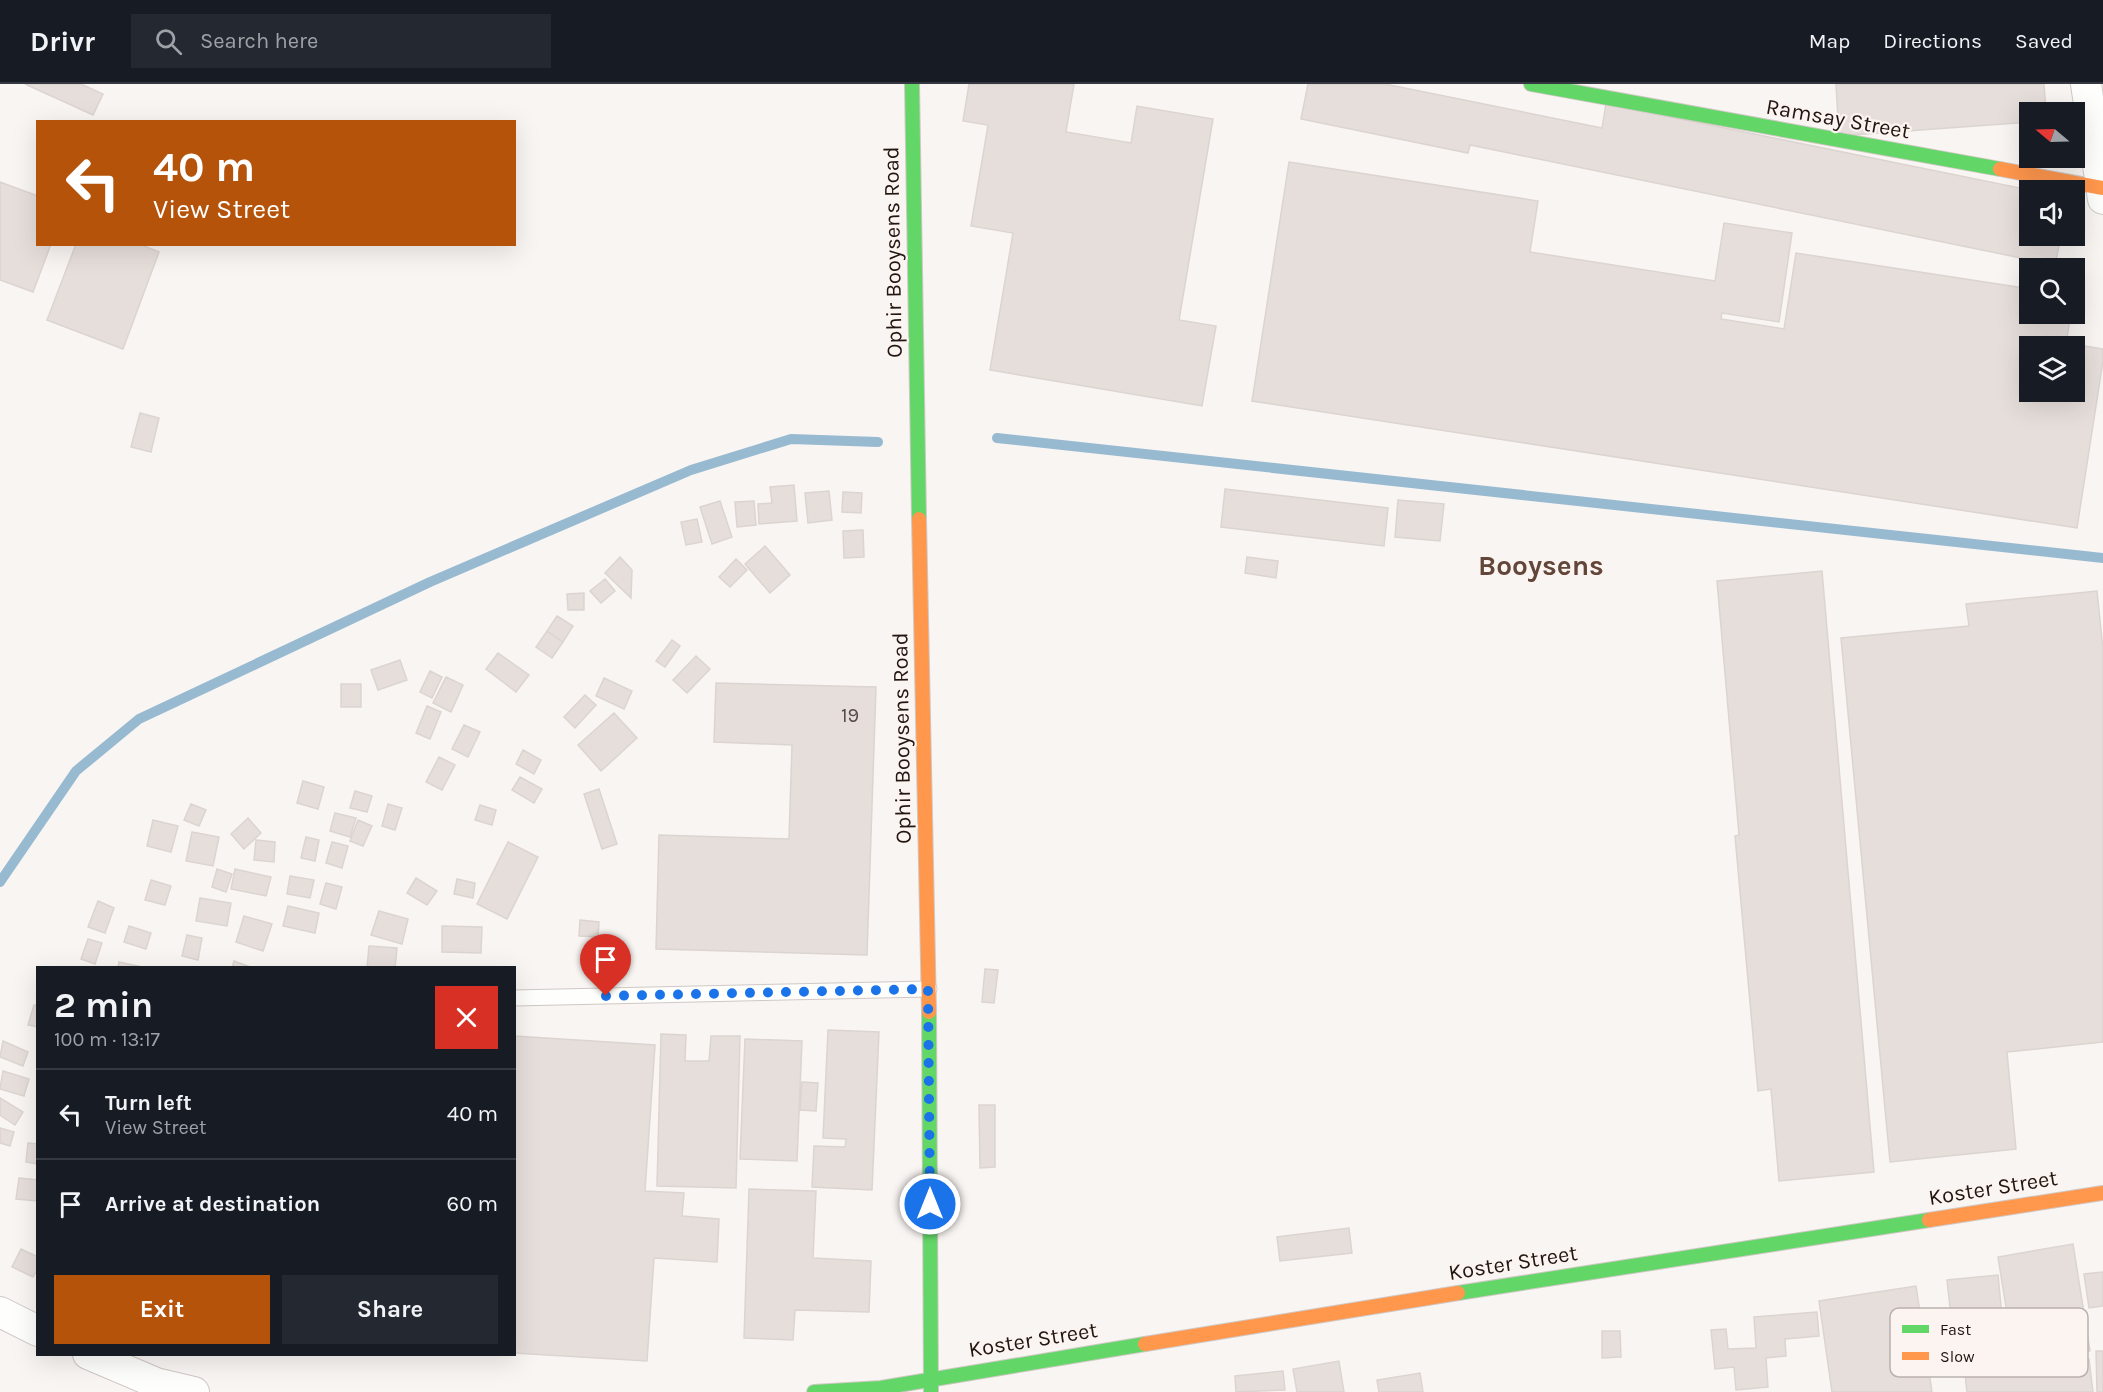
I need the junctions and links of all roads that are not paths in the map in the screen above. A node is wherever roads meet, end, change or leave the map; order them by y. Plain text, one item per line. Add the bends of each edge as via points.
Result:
1 (912, 84) edge
2 (1531, 84) edge
3 (2086, 84) edge
4 (1577, 89) edge
5 (2102, 192) edge
6 (928, 989) junction
7 (516, 998) edge
8 (2103, 1192) edge
9 (0, 1312) edge
10 (36, 1330) edge
11 (93, 1356) edge
12 (930, 1385) edge
13 (194, 1392) edge
14 (814, 1392) edge

1 - 6 street, Ophir Booysens Road
2 - 4 street, Ramsay Street
3 - 5 street
4 - 5 street, Ramsay Street
6 - 7 lane
6 - 12 street, Ophir Booysens Road
8 - 12 street, Koster Street via 1317,1315
9 - 10 street
11 - 13 street via 156,1383
12 - 14 street, Koster Street

